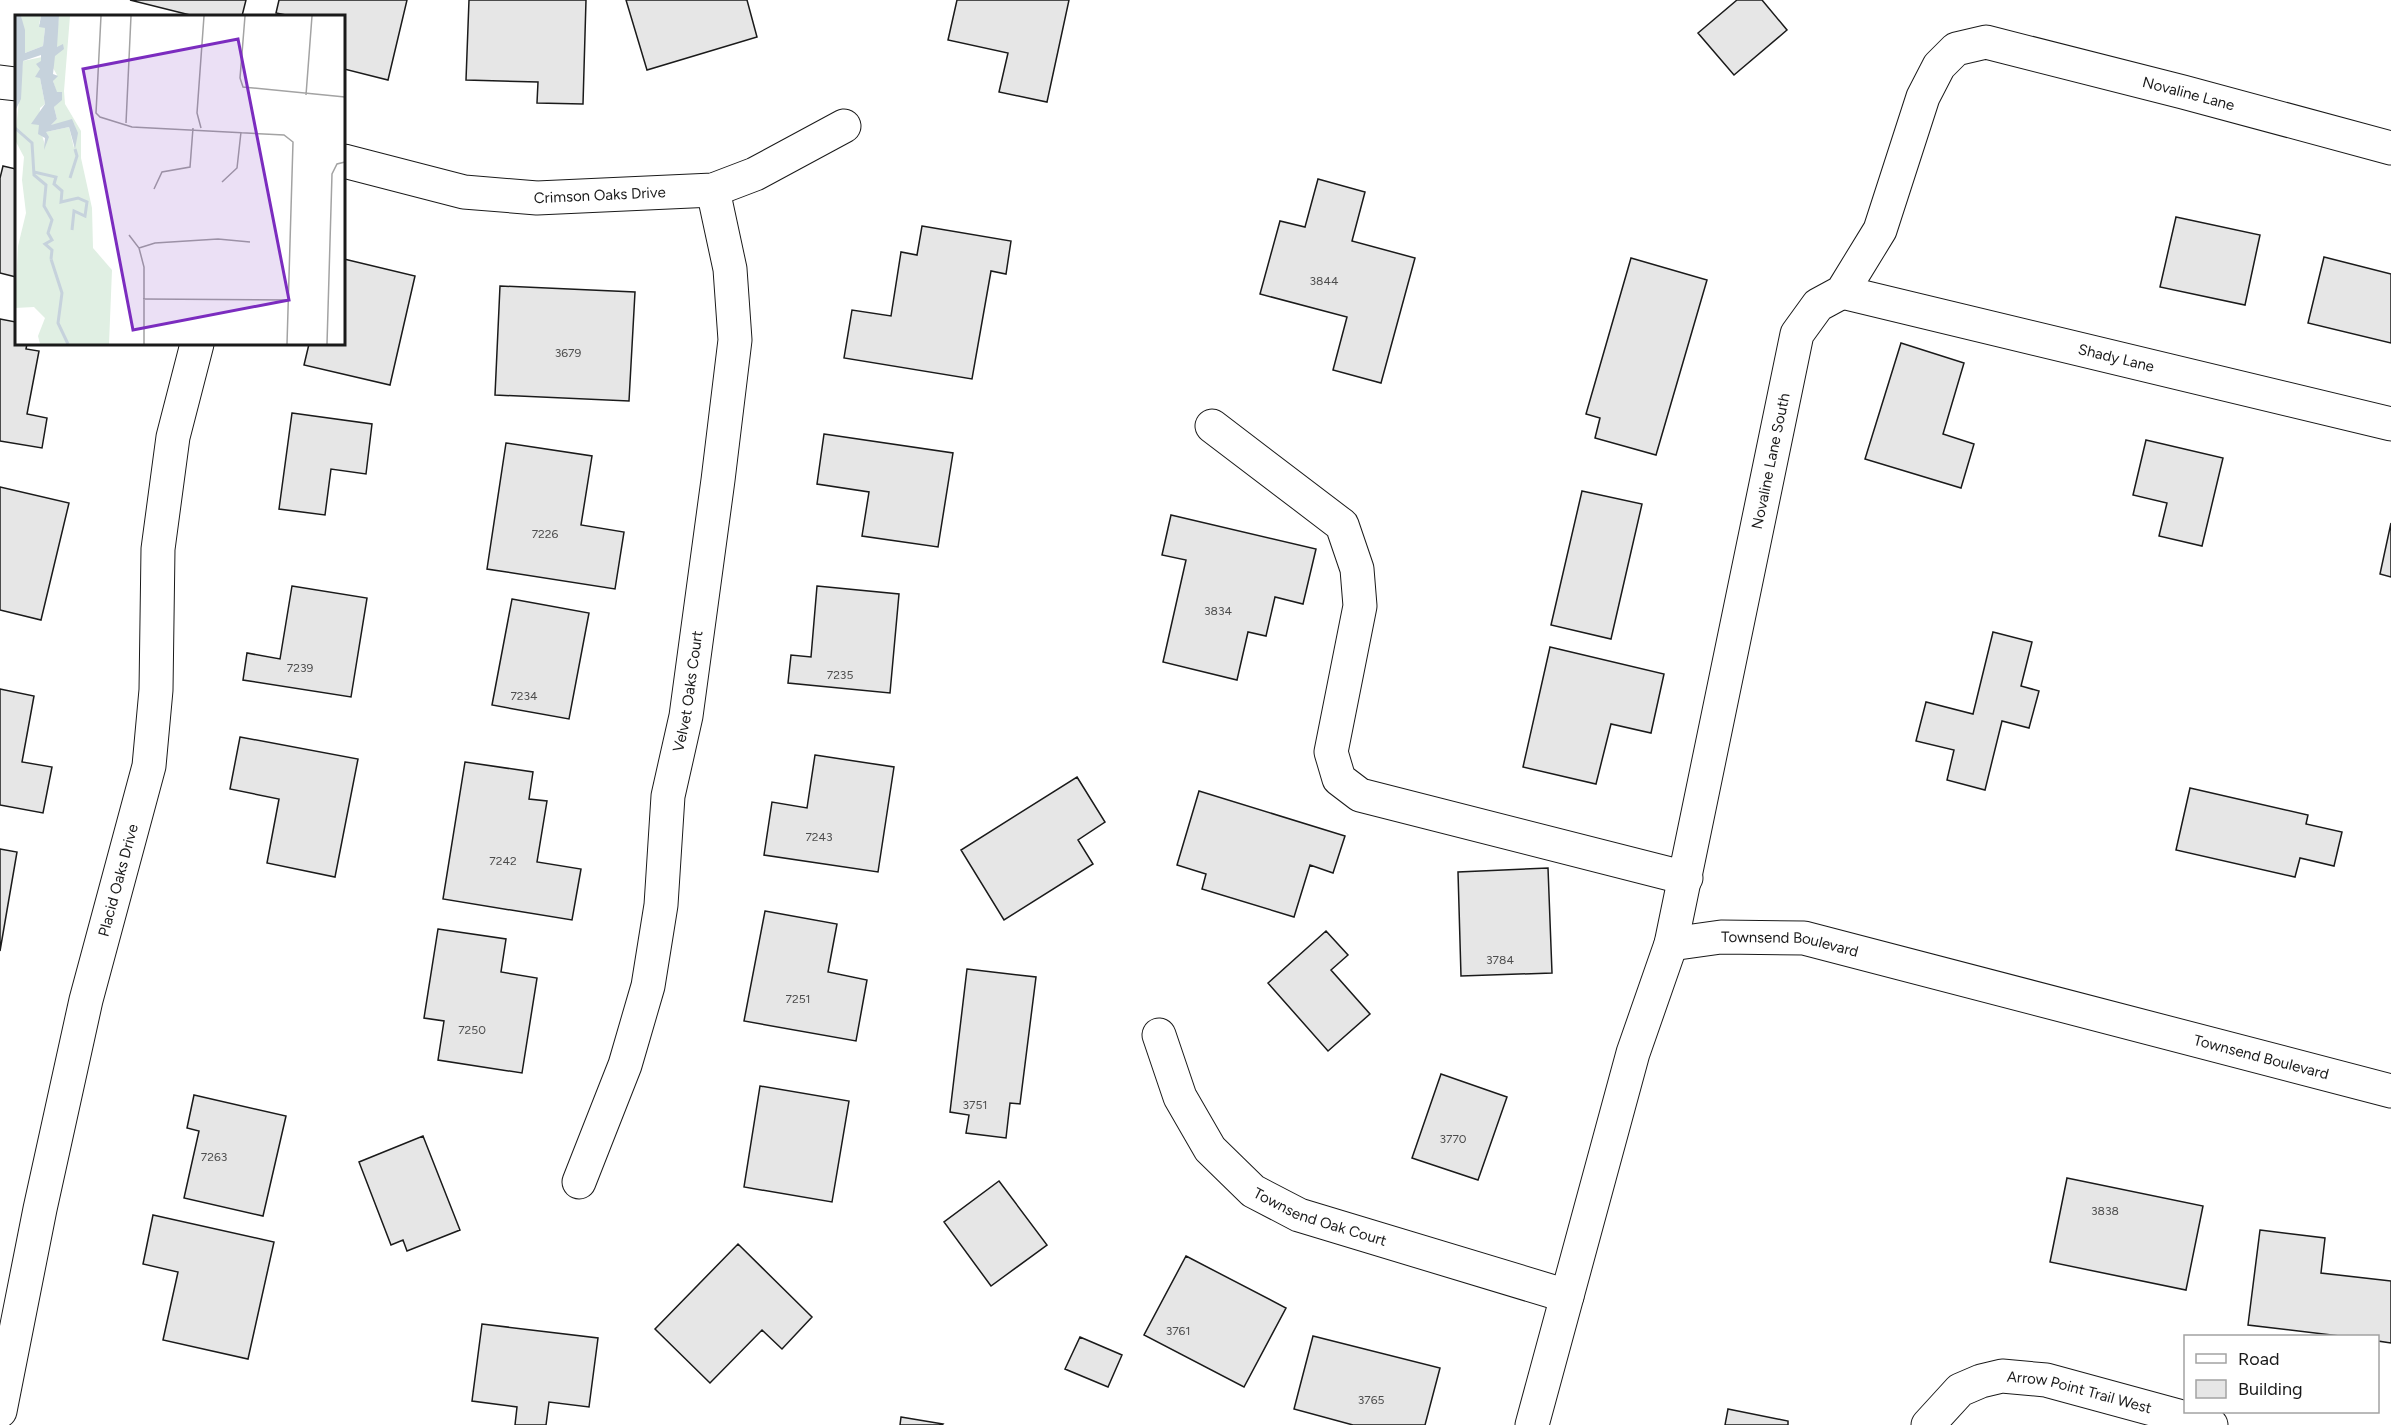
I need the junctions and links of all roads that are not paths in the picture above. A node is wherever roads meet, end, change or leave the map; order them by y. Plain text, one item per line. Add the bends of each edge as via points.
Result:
1 (1986, 42) joint
2 (0, 82) edge
3 (15, 84) edge
4 (844, 126) dead end
5 (2391, 148) edge
6 (345, 161) edge
7 (713, 190) junction
8 (1842, 292) junction
9 (197, 345) edge
10 (2391, 424) edge
11 (1212, 426) dead end
12 (1686, 878) junction
13 (1671, 944) junction
14 (1159, 1035) dead end
15 (2391, 1091) edge
16 (579, 1182) dead end
17 (1567, 1296) junction
18 (0, 1411) edge
19 (0, 1422) edge
20 (14, 1425) edge
21 (1532, 1425) edge
22 (1928, 1425) edge
23 (2211, 1425) edge

1 - 5 street, Novaline Lane
1 - 8 street, Novaline Lane South via 1956,49 1939,66 1923,97 1880,230
2 - 3 street
4 - 7 street, Crimson Oaks Drive via 755,174
6 - 7 street, Crimson Oaks Drive via 464,192 537,198
7 - 16 street, Velvet Oaks Court via 730,269 735,340 686,716 668,796 661,904 648,986 626,1065
8 - 10 street, Shady Lane
8 - 12 street, Novaline Lane South via 1818,305 1797,334
9 - 18 street, Placid Oaks Drive via 173,437 158,549 156,690 149,766 86,1000
11 - 12 street via 1342,525 1357,569 1360,606 1330,752 1339,779 1360,795
12 - 13 street, Novaline Lane South
13 - 15 street, Townsend Boulevard via 1721,937 1804,938
13 - 17 street via 1633,1053
14 - 17 street, Townsend Oak Court via 1180,1097 1210,1149 1253,1191 1299,1215
17 - 21 street
19 - 20 street
22 - 23 street, Arrow Point Trail West via 1960,1390 2002,1376 2046,1380

